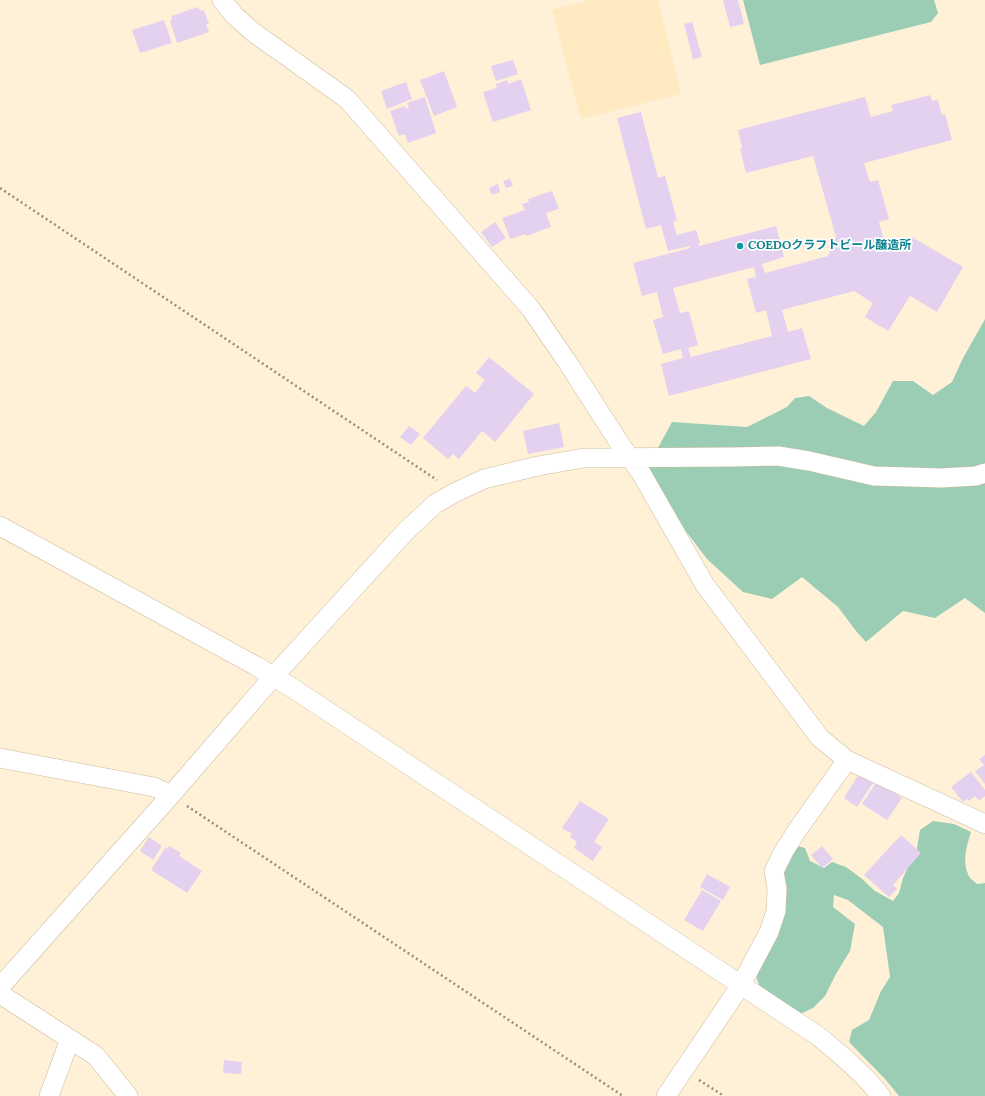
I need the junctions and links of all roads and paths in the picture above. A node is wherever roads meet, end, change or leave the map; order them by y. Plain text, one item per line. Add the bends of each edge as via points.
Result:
1 (222, 0) edge
2 (0, 188) edge
3 (630, 458) junction
4 (985, 473) edge
5 (456, 492) junction
6 (0, 526) edge
7 (273, 677) junction
8 (0, 758) edge
9 (847, 760) junction
10 (171, 795) junction
11 (985, 824) edge
12 (741, 985) junction
13 (0, 987) edge
14 (0, 994) edge
15 (70, 1039) junction
16 (684, 1070) junction
17 (49, 1096) edge
18 (128, 1096) edge
19 (623, 1096) edge
20 (666, 1096) edge
21 (724, 1096) edge
22 (881, 1096) edge

1 - 3 street via 253,32 347,99 531,309
2 - 5 path
3 - 4 street via 778,456 874,476 941,478
3 - 5 street via 584,458 538,466 484,479
3 - 9 street via 705,585 820,738
5 - 7 street via 436,504 405,532
6 - 7 street
7 - 10 street
7 - 12 street
8 - 10 street via 154,787
9 - 11 street
9 - 12 street via 798,829 774,871 777,889 776,911 769,932
10 - 13 street
10 - 19 path
12 - 16 street
12 - 22 street via 842,1055
14 - 15 street
15 - 17 street
15 - 18 street via 96,1056
16 - 20 street
16 - 21 path

